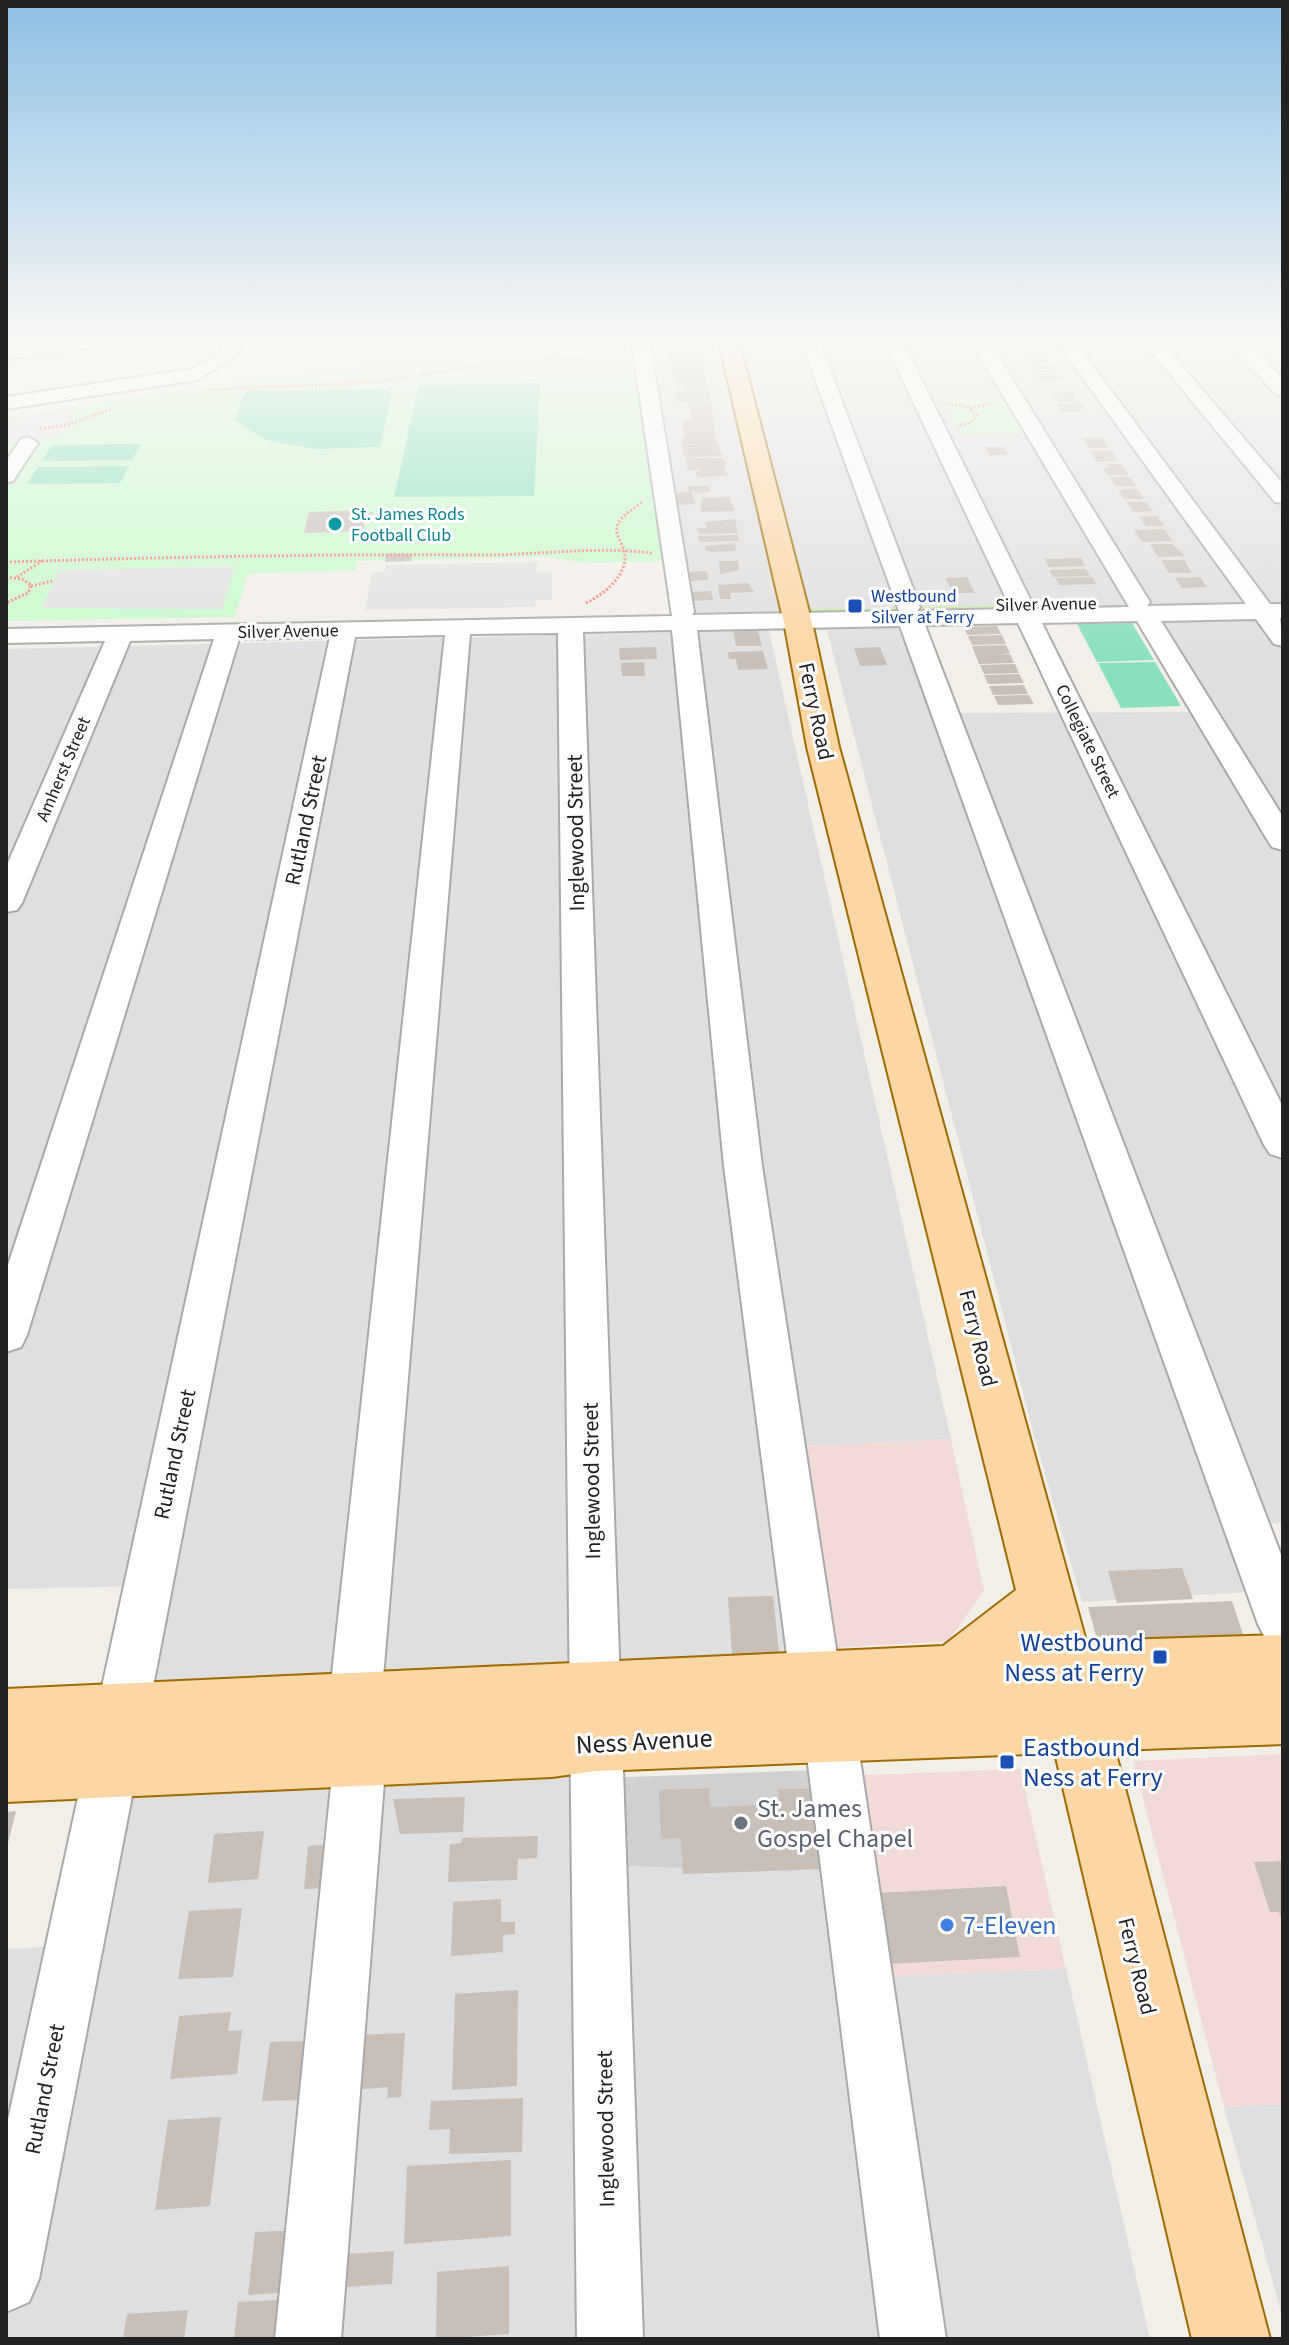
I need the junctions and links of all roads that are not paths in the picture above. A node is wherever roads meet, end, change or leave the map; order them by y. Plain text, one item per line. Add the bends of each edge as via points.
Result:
1 (25, 447) edge
2 (659, 447) edge
3 (755, 447) edge
4 (849, 447) edge
5 (945, 447) edge
6 (1044, 447) edge
7 (1148, 447) edge
8 (1241, 447) edge
9 (6, 477) edge
10 (1283, 497) edge
11 (1271, 605) edge
12 (1141, 608) junction
13 (1024, 611) junction
14 (909, 613) junction
15 (574, 615) junction
16 (796, 615) junction
17 (683, 618) junction
18 (458, 627) junction
19 (344, 630) junction
20 (229, 632) junction
21 (120, 635) junction
22 (8, 639) edge
23 (1283, 639) edge
24 (1283, 841) edge
25 (6, 903) edge
26 (1283, 1145) edge
27 (6, 1335) edge
28 (1045, 1602) junction
29 (1283, 1624) edge
30 (1283, 1662) edge
31 (954, 1673) junction
32 (1071, 1696) junction
33 (826, 1706) junction
34 (1283, 1715) edge
35 (596, 1716) junction
36 (6, 1718) edge
37 (358, 1729) junction
38 (116, 1740) junction
39 (6, 1772) edge
40 (6, 2279) edge
41 (308, 2339) edge
42 (610, 2339) edge
43 (913, 2339) edge
44 (1231, 2339) edge

1 - 9 street
2 - 17 street
3 - 16 main road, Ferry Road
4 - 14 street
5 - 13 street, Collegiate Street
6 - 12 street
7 - 11 street
8 - 10 street
11 - 12 street, Silver Avenue
11 - 23 street
12 - 13 street, Silver Avenue
12 - 24 street
13 - 14 street, Silver Avenue
13 - 26 street, Collegiate Street
14 - 16 street, Silver Avenue
14 - 29 street
15 - 17 street, Silver Avenue
15 - 18 street, Silver Avenue
15 - 35 street, Inglewood Street
16 - 17 street, Silver Avenue
16 - 28 main road, Ferry Road via 823,747
17 - 33 street via 743,1166 812,1655
18 - 19 street, Silver Avenue
18 - 37 street
19 - 20 street, Silver Avenue
19 - 38 street, Rutland Street
20 - 21 street, Silver Avenue
20 - 27 street
21 - 22 street, Silver Avenue
21 - 25 street, Amherst Street
28 - 31 main road
28 - 32 main road, Ferry Road
30 - 32 main road, Ness Avenue
31 - 32 main road, Ness Avenue
31 - 33 main road, Ness Avenue
32 - 33 main road, Ness Avenue
32 - 34 main road, Ness Avenue
32 - 44 main road, Ferry Road
33 - 35 main road, Ness Avenue
33 - 43 street
35 - 37 main road, Ness Avenue via 552,1747
35 - 42 street, Inglewood Street
36 - 38 main road, Ness Avenue
37 - 38 main road, Ness Avenue
37 - 41 street
38 - 39 main road, Ness Avenue
38 - 40 street, Rutland Street

